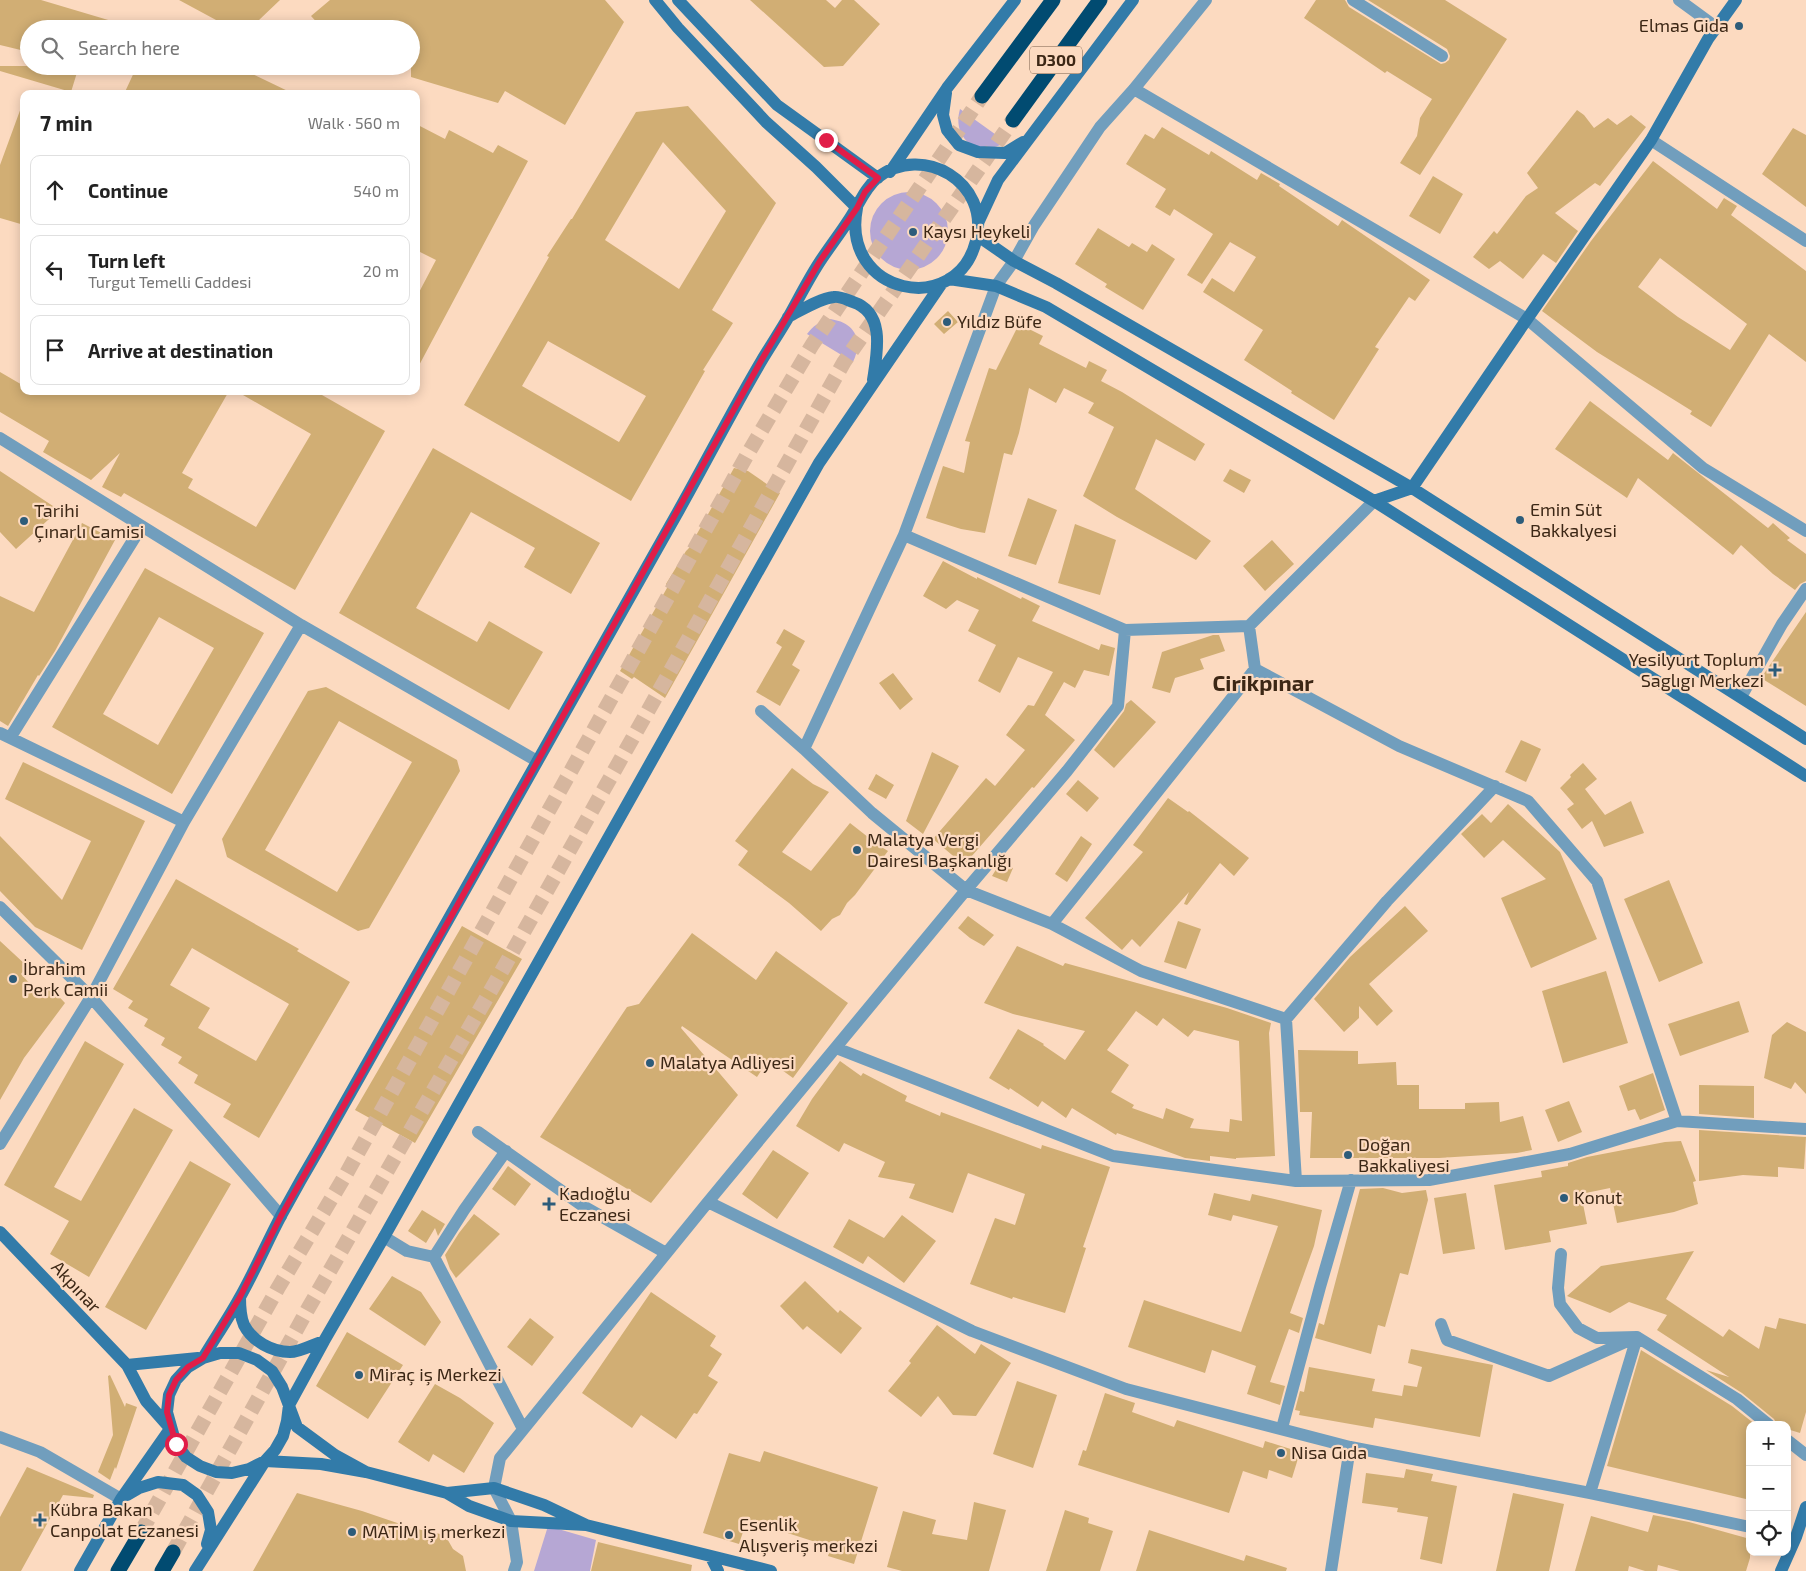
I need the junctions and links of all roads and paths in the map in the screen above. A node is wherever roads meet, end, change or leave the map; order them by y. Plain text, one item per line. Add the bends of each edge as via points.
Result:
1 (655, 0) edge
2 (678, 0) edge
3 (1015, 0) edge
4 (1053, 0) edge
5 (1100, 0) edge
6 (1133, 0) edge
7 (1206, 0) edge
8 (1353, 0) edge
9 (1679, 0) edge
10 (1736, 0) edge
11 (1716, 27) junction
12 (1442, 56) dead end
13 (947, 88) junction
14 (1134, 89) junction
15 (982, 96) tunnel mouth
16 (1012, 120) tunnel mouth
17 (1029, 138) junction
18 (1651, 140) junction
19 (890, 172) junction
20 (878, 178) junction
21 (857, 208) junction
22 (978, 223) junction
23 (978, 236) junction
24 (1806, 241) edge
25 (1014, 262) junction
26 (946, 281) junction
27 (996, 286) junction
28 (788, 317) junction
29 (1526, 318) junction
30 (872, 384) junction
31 (0, 438) edge
32 (1412, 488) junction
33 (1374, 501) junction
34 (142, 526) junction
35 (1806, 531) edge
36 (904, 534) junction
37 (1806, 589) edge
38 (301, 625) junction
39 (1249, 626) junction
40 (1124, 630) junction
41 (1255, 669) junction
42 (1740, 697) junction
43 (761, 711) dead end
44 (5, 735) edge
45 (1806, 738) edge
46 (804, 749) junction
47 (537, 761) junction
48 (1806, 776) edge
49 (1495, 786) junction
50 (184, 822) junction
51 (966, 890) junction
52 (0, 907) edge
53 (1052, 924) junction
54 (91, 997) junction
55 (1286, 1018) junction
56 (836, 1048) junction
57 (1677, 1121) junction
58 (1806, 1129) edge
59 (478, 1132) dead end
60 (0, 1144) edge
61 (506, 1152) junction
62 (1351, 1180) junction
63 (1296, 1181) junction
64 (708, 1202) junction
65 (281, 1216) junction
66 (0, 1232) edge
67 (384, 1237) junction
68 (666, 1253) junction
69 (1561, 1254) dead end
70 (434, 1257) junction
71 (240, 1297) junction
72 (1441, 1324) dead end
73 (1637, 1337) junction
74 (324, 1341) junction
75 (203, 1358) junction
76 (127, 1365) junction
77 (289, 1405) junction
78 (1764, 1421) edge
79 (1282, 1428) junction
80 (170, 1429) junction
81 (524, 1429) junction
82 (0, 1437) edge
83 (1791, 1443) edge
84 (1350, 1447) junction
85 (1806, 1455) edge
86 (265, 1461) junction
87 (366, 1472) junction
88 (494, 1488) junction
89 (447, 1493) junction
90 (1590, 1493) junction
91 (121, 1499) junction
92 (1806, 1507) edge
93 (511, 1521) junction
94 (586, 1525) junction
95 (1746, 1526) edge
96 (141, 1532) tunnel mouth
97 (1791, 1536) edge
98 (173, 1552) tunnel mouth
99 (204, 1556) junction
100 (711, 1556) junction
101 (1785, 1556) edge
102 (80, 1571) edge
103 (118, 1571) edge
104 (162, 1571) edge
105 (195, 1571) edge
106 (514, 1571) edge
107 (718, 1571) edge
108 (771, 1571) edge
109 (1331, 1571) edge
110 (1781, 1571) edge

1 - 21 main road via 766,122
2 - 20 main road via 777,105
3 - 13 main road
4 - 15 highway, D300
5 - 16 highway, D300
6 - 17 main road
7 - 14 street
8 - 12 street
9 - 11 street
10 - 11 main road
11 - 18 main road
13 - 17 main road via 942,115 947,130 960,145 978,152 1005,153
13 - 19 main road
14 - 25 street via 1100,127 1033,227
14 - 29 street
17 - 22 main road via 998,180
18 - 24 street
18 - 29 main road
19 - 20 main road
19 - 22 main road via 900,166 915,164 935,167 954,177 971,196
20 - 21 main road via 865,192
21 - 26 main road via 857,243 872,270 890,283 908,288 933,286
21 - 28 main road via 820,261
22 - 23 main road
23 - 25 main road
23 - 26 main road via 963,267
25 - 27 street
25 - 32 main road via 1056,282
26 - 27 main road
26 - 30 main road
27 - 33 main road via 1046,307
27 - 36 street
28 - 30 main road via 836,296 868,311 878,330
28 - 47 main road
29 - 32 main road
29 - 35 street via 1703,468
30 - 67 main road via 819,463
31 - 34 street
32 - 33 main road
32 - 42 main road
33 - 39 street
33 - 48 main road
34 - 38 street
34 - 44 street
36 - 40 street
36 - 46 street
37 - 42 street
38 - 47 street
38 - 50 street
39 - 40 street
39 - 41 street
40 - 51 street via 1118,706
41 - 49 street via 1399,746
41 - 53 street
42 - 45 main road
43 - 46 street
44 - 50 street
46 - 51 street via 872,813
47 - 65 main road
49 - 55 street via 1387,901
49 - 57 street via 1528,801 1597,881
50 - 54 street
51 - 53 street
51 - 56 street
52 - 54 street
53 - 55 street via 1141,971
54 - 60 street
54 - 65 street
55 - 63 street
56 - 63 street via 1113,1156
56 - 64 street
57 - 58 street
57 - 62 street via 1570,1154 1457,1175 1429,1180
59 - 61 street
61 - 68 street via 583,1206
61 - 70 street
62 - 63 street
62 - 79 street
64 - 68 street
64 - 79 street via 972,1331 1126,1389
65 - 71 main road
66 - 76 main road, Akpınar
67 - 70 street via 407,1251
67 - 74 main road
68 - 81 street
69 - 73 street via 1560,1304 1578,1328 1596,1338
70 - 81 street
71 - 74 main road via 244,1326 271,1349 291,1352
71 - 75 main road
72 - 73 street via 1447,1340 1549,1376
73 - 78 street via 1737,1399
73 - 90 street
74 - 77 main road
75 - 76 main road
75 - 77 main road via 220,1352 239,1353 257,1360 272,1371
75 - 80 main road via 176,1380 169,1395
76 - 80 main road, Akpınar via 146,1401
77 - 86 main road via 283,1436
77 - 87 main road via 297,1427 335,1455
79 - 84 street
80 - 86 main road via 186,1457 216,1472 232,1473
80 - 91 main road
81 - 88 street via 500,1458
82 - 91 street via 40,1452
83 - 85 street
84 - 90 street
84 - 109 street
86 - 87 main road via 321,1464
86 - 99 main road
87 - 89 main road
88 - 89 main road
88 - 93 street
88 - 94 main road via 544,1505
89 - 93 main road via 468,1506
90 - 95 street
91 - 99 main road via 158,1482 183,1485 197,1495 208,1512 211,1530
91 - 102 main road
92 - 97 main road
93 - 94 main road
93 - 106 street via 517,1562
94 - 100 main road
96 - 103 highway
98 - 104 highway
99 - 105 main road
100 - 107 main road
100 - 108 main road
101 - 110 main road

